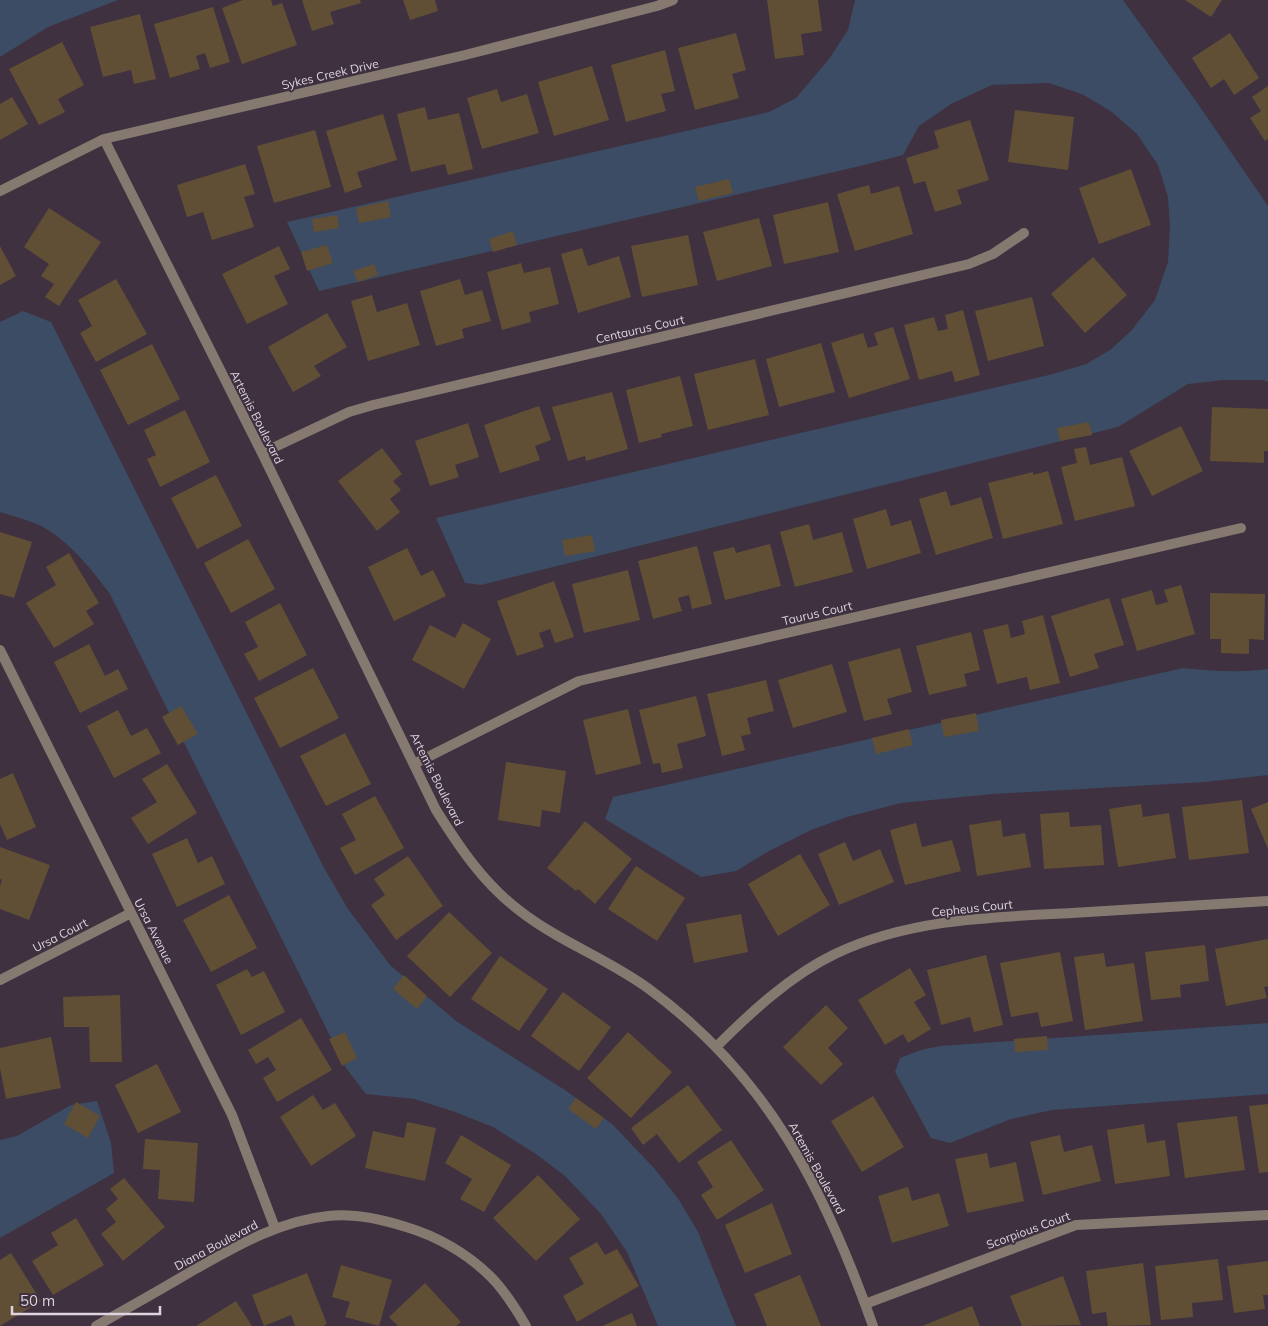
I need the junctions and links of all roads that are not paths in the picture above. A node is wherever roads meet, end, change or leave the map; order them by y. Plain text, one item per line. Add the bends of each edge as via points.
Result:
1 (674, 0) edge
2 (104, 140) junction
3 (0, 190) edge
4 (1024, 233) dead end
5 (262, 453) junction
6 (1241, 528) dead end
7 (0, 650) edge
8 (414, 764) junction
9 (1268, 902) edge
10 (131, 913) junction
11 (0, 980) edge
12 (716, 1047) junction
13 (1268, 1215) edge
14 (275, 1228) junction
15 (865, 1304) junction
16 (96, 1326) edge
17 (526, 1326) edge
18 (872, 1326) edge

1 - 2 street, Sykes Creek Drive via 465,55
2 - 3 street, Sykes Creek Drive
2 - 5 street, Artemis Boulevard
4 - 5 street, Centaurus Court via 993,254 969,264 365,407
5 - 8 street, Artemis Boulevard
6 - 8 street, Taurus Court via 579,681
7 - 10 street, Ursa Avenue
8 - 12 street, Artemis Boulevard via 457,844 475,869 500,894 548,930 648,988
9 - 12 street, Cepheus Court via 986,918 933,924 880,937 811,967 740,1023
10 - 11 street, Ursa Court
10 - 14 street, Ursa Avenue via 232,1115
12 - 15 street, Artemis Boulevard via 756,1092 798,1155 827,1210
13 - 15 street, Scorpious Court via 1076,1226
14 - 16 street, Diana Boulevard via 239,1244
14 - 17 street, Diana Boulevard via 322,1217 352,1216 374,1218 424,1232 448,1244 491,1276
15 - 18 street, Artemis Boulevard

